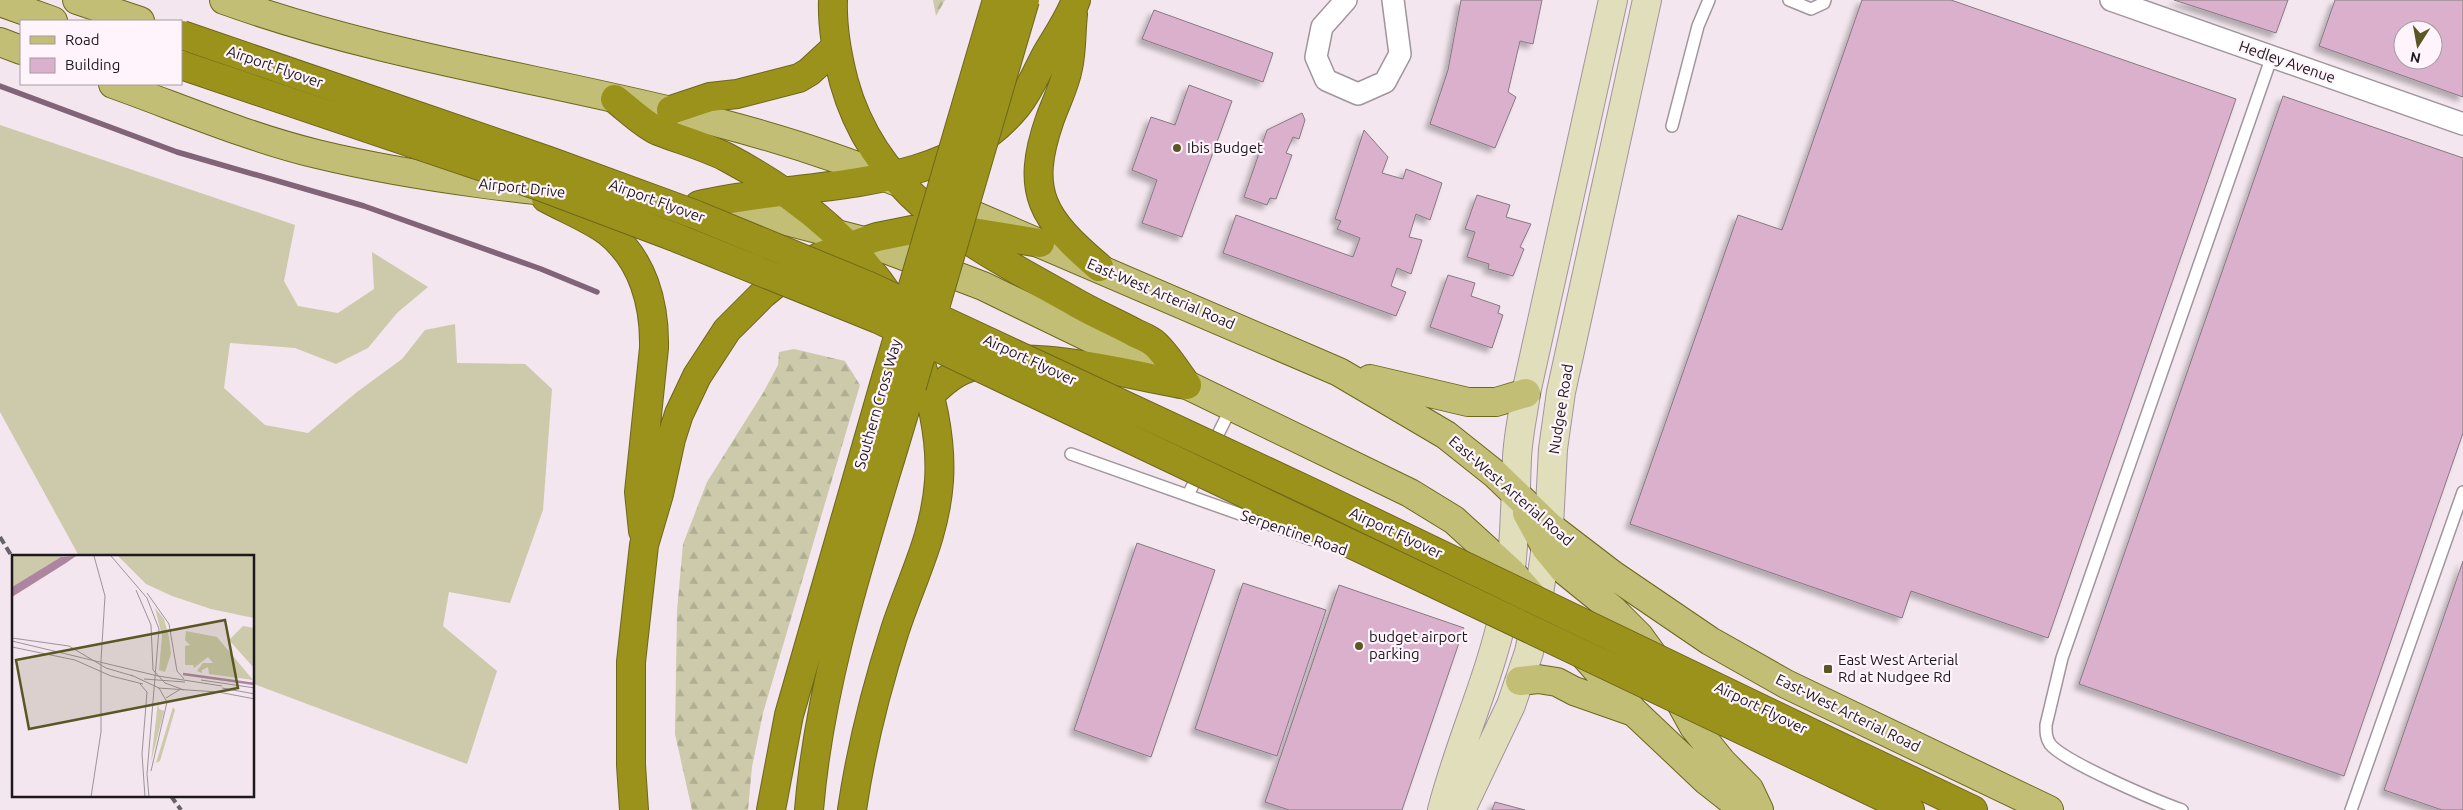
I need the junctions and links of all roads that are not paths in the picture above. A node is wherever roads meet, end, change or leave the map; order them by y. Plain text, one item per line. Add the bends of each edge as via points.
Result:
1 (77, 0) edge
2 (224, 0) edge
3 (833, 0) edge
4 (997, 0) edge
5 (1025, 0) edge
6 (1346, 0) edge
7 (1393, 0) edge
8 (1613, 0) edge
9 (1647, 0) edge
10 (1709, 0) edge
11 (1789, 0) edge
12 (1825, 0) edge
13 (2111, 0) edge
14 (0, 2) edge
15 (1074, 4) edge
16 (50, 20) edge
17 (137, 20) edge
18 (182, 35) edge
19 (0, 42) edge
20 (835, 48) junction
21 (20, 50) edge
22 (2272, 56) junction
23 (182, 65) edge
24 (116, 85) edge
25 (615, 99) junction
26 (670, 110) junction
27 (2463, 124) edge
28 (1672, 126) dead end
29 (891, 178) junction
30 (529, 188) junction
31 (784, 192) junction
32 (699, 205) junction
33 (952, 218) junction
34 (849, 240) junction
35 (1040, 243) joint
36 (1099, 267) junction
37 (1339, 372) junction
38 (1187, 385) junction
39 (1526, 394) junction
40 (930, 395) junction
41 (1232, 406) junction
42 (1072, 454) dead end
43 (2463, 492) edge
44 (1516, 493) junction
45 (1188, 495) junction
46 (1548, 537) junction
47 (644, 545) junction
48 (1400, 570) dead end
49 (1511, 572) junction
50 (1538, 604) junction
51 (1520, 681) junction
52 (1634, 712) junction
53 (634, 810) edge
54 (771, 810) edge
55 (809, 810) edge
56 (852, 810) edge
57 (1442, 810) edge
58 (1461, 810) edge
59 (1744, 810) edge
60 (1759, 810) edge
61 (1910, 810) edge
62 (1973, 810) edge
63 (2048, 810) edge
64 (2182, 810) edge
65 (2351, 810) edge

1 - 17 main road
2 - 25 main road via 384,48
3 - 20 highway
4 - 54 highway, Southern Cross Way, bridge via 789,715
5 - 55 highway, Southern Cross Way, bridge via 840,633 825,699
6 - 7 street via 1322,26 1316,57 1326,80 1358,94 1385,82 1400,54
8 - 39 main road
9 - 46 main road, Nudgee Road via 1561,392 1553,450
10 - 28 lane via 1698,26
11 - 12 lane via 1811,9
13 - 22 street, Hedley Avenue
14 - 16 main road
15 - 29 highway via 1026,94 1005,118 962,150
15 - 36 highway via 1068,69 1043,138 1038,180 1054,223
18 - 62 highway, Airport Flyover, bridge via 549,161 694,214 869,286 1337,505
19 - 21 main road
20 - 26 highway via 799,78 737,94 710,97
20 - 29 highway via 859,122
22 - 27 street, Hedley Avenue
22 - 64 lane via 2062,658 2046,725 2049,743 2060,753
23 - 61 highway, Airport Flyover, bridge via 538,186 878,318
24 - 30 main road, Airport Drive via 315,153 440,179
25 - 26 main road
25 - 31 highway via 656,130 723,156
26 - 29 main road via 786,142
29 - 31 highway
29 - 33 highway via 922,207
30 - 32 main road, Airport Drive
30 - 47 highway via 594,223 619,241 640,271 650,296 654,348 639,492
31 - 32 highway
31 - 34 highway
32 - 34 main road, Airport Drive via 763,215
33 - 34 highway via 912,230
33 - 35 highway via 974,231
33 - 38 highway via 982,250 1070,300 1154,342
34 - 38 main road, Airport Drive via 937,268 1000,294
34 - 40 highway via 897,307 915,345
34 - 47 highway via 779,280 727,330 711,352 696,376 670,439
35 - 36 main road, East-West Arterial Road
36 - 37 main road, East-West Arterial Road
37 - 39 main road via 1468,402 1496,402
37 - 44 main road, East-West Arterial Road via 1446,435
38 - 40 highway via 1071,363 994,362 958,372
38 - 41 main road
39 - 44 main road via 1517,456
40 - 56 highway via 939,453 934,521 872,705
41 - 45 lane
41 - 49 main road via 1410,493 1454,520
42 - 45 lane, Serpentine Road
43 - 65 lane
44 - 46 main road
44 - 49 main road
45 - 48 lane, Serpentine Road
46 - 50 main road, Nudgee Road
46 - 60 main road via 1564,570 1639,636 1660,665 1694,727 1749,789
46 - 63 main road, East-West Arterial Road via 1613,575 1710,641 1786,684
47 - 53 highway via 632,662
49 - 50 main road
49 - 57 main road via 1490,662
50 - 51 main road, Nudgee Road
50 - 52 main road
51 - 52 main road via 1557,682
51 - 58 main road, Nudgee Road
52 - 59 main road via 1707,781

